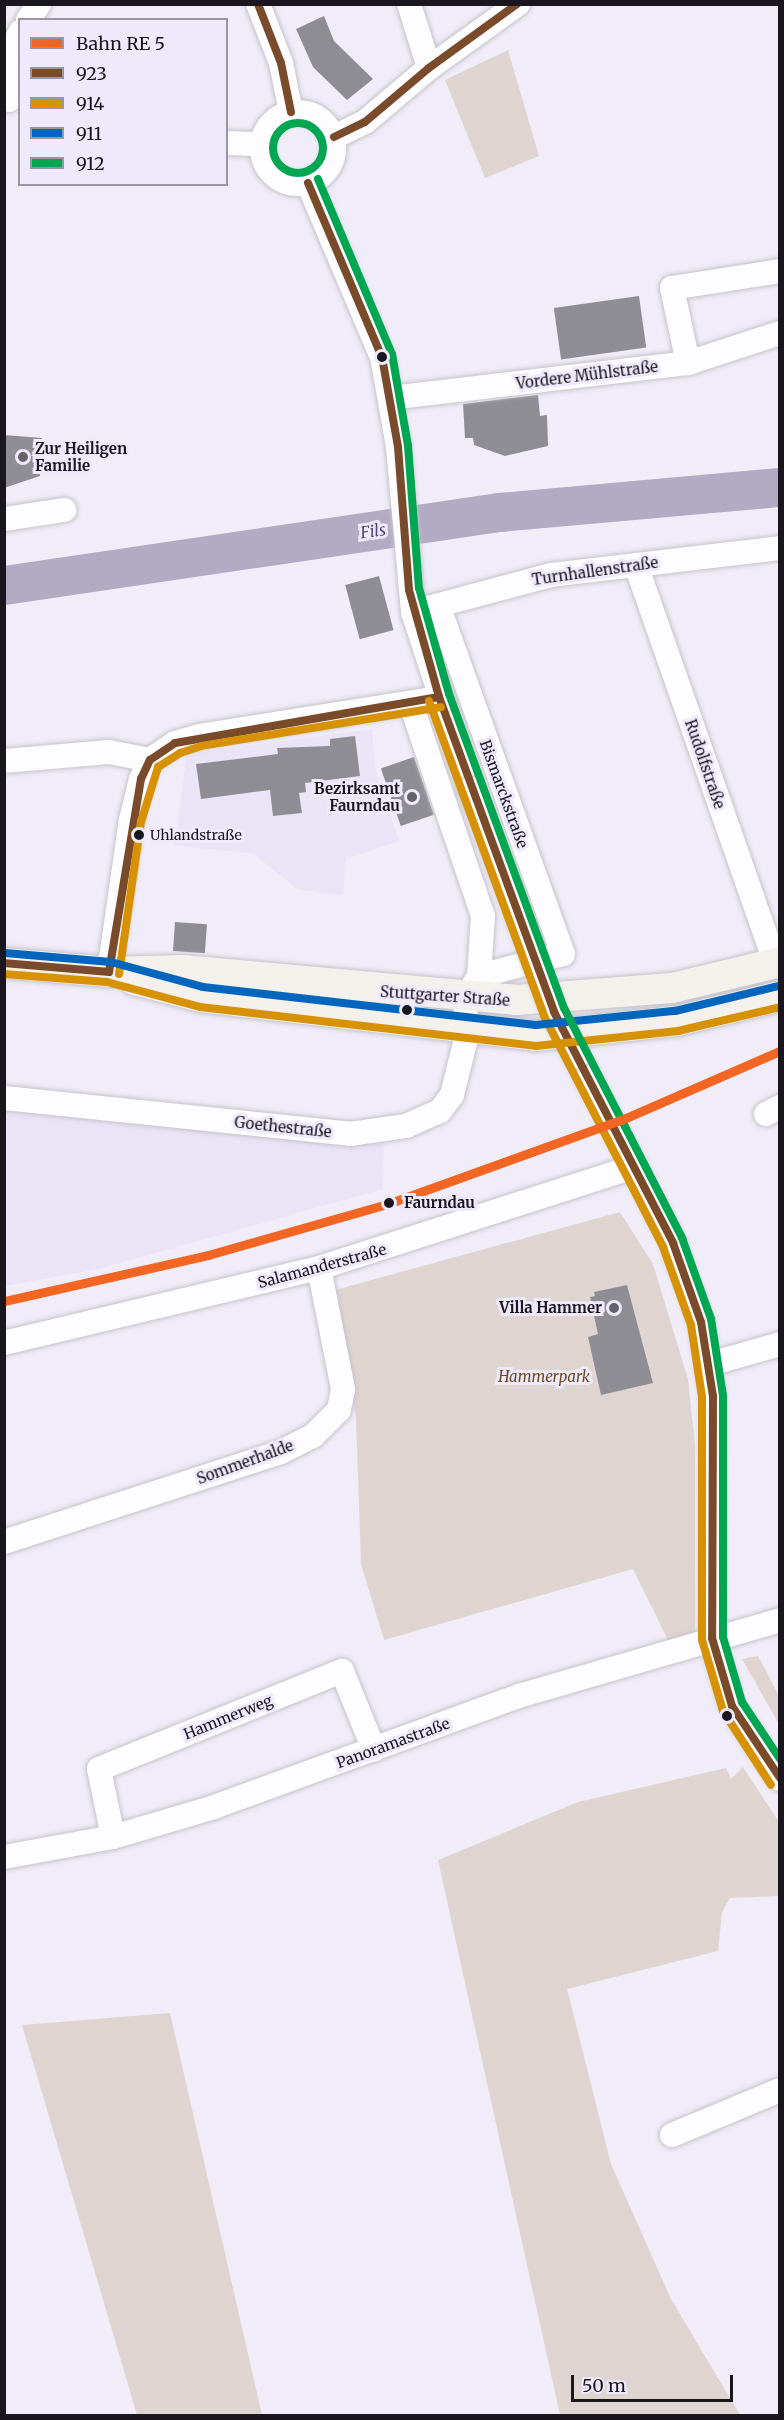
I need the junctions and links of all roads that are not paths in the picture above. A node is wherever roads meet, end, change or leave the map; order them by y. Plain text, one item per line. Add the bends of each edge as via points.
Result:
1 (39, 4) edge
2 (258, 4) edge
3 (409, 4) edge
4 (518, 4) edge
5 (29, 18) edge
6 (18, 36) edge
7 (429, 68) junction
8 (11, 101) edge
9 (291, 112) junction
10 (334, 137) junction
11 (228, 143) edge
12 (262, 144) junction
13 (308, 183) junction
14 (779, 275) edge
15 (780, 333) edge
16 (688, 363) junction
17 (390, 398) junction
18 (64, 510) dead end
19 (4, 519) edge
20 (780, 548) edge
21 (636, 565) junction
22 (438, 605) junction
23 (414, 612) junction
24 (440, 697) junction
25 (411, 704) junction
26 (150, 760) junction
27 (4, 761) edge
28 (774, 955) edge
29 (4, 963) edge
30 (109, 972) junction
31 (780, 996) edge
32 (471, 1000) junction
33 (4, 1098) edge
34 (634, 1167) junction
35 (319, 1268) junction
36 (4, 1342) edge
37 (772, 1347) edge
38 (710, 1365) junction
39 (4, 1542) edge
40 (780, 1620) edge
41 (712, 1638) junction
42 (374, 1750) junction
43 (780, 1779) edge
44 (113, 1837) junction
45 (4, 1857) edge
46 (780, 2090) edge
47 (672, 2135) dead end

1 - 5 street
2 - 9 street via 281,63
3 - 7 street
4 - 7 street
6 - 8 street via 8,56
7 - 10 street via 364,122
9 - 10 street via 322,119
9 - 12 street via 271,123
10 - 13 street via 333,160
11 - 12 street
12 - 13 street via 262,156 275,176 285,182
13 - 17 street, Bismarckstraße via 371,325
14 - 16 street via 672,288
15 - 16 street, Vordere Mühlstraße
16 - 17 street, Vordere Mühlstraße
17 - 23 street, Bismarckstraße
18 - 19 street
20 - 21 street, Turnhallenstraße
21 - 22 street, Turnhallenstraße via 551,575
21 - 28 street, Rudolfstraße
22 - 23 street, Turnhallenstraße
22 - 32 street, Bismarckstraße via 563,954
23 - 24 street, Bismarckstraße
24 - 25 street
24 - 34 street, Bismarckstraße, bridge via 554,1012
25 - 26 street via 199,736 175,743
25 - 32 street via 483,916
26 - 27 street via 109,753
26 - 30 street via 131,820
28 - 32 main road, Stuttgarter Straße via 672,988 600,996
29 - 30 main road, Stuttgarter Straße
30 - 32 main road, Stuttgarter Straße via 201,997
31 - 32 main road, Stuttgarter Straße via 677,1021 536,1036
32 - 33 street, Goethestraße via 452,1095 440,1111 406,1126 350,1134
34 - 35 street, Salamanderstraße
34 - 38 street, Bismarckstraße via 673,1243 701,1322
35 - 36 street, Salamanderstraße
35 - 39 street, Sommerhalde via 343,1389 339,1410 314,1435 281,1452
37 - 38 street
38 - 41 street, Bismarckstraße via 715,1478
40 - 41 street, Panoramastraße
41 - 42 street, Panoramastraße via 519,1696
41 - 43 street, Bismarckstraße via 732,1706
42 - 44 street, Panoramastraße
42 - 44 street, Hammerweg via 342,1671 99,1769
44 - 45 street, Panoramastraße
46 - 47 street

